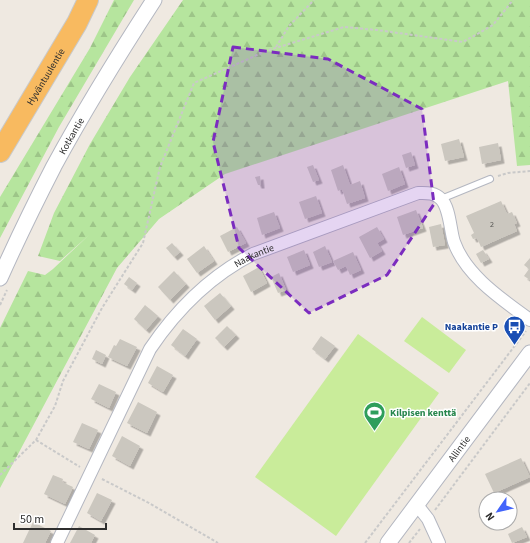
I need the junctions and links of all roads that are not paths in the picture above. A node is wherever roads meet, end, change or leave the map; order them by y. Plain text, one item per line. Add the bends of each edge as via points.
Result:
1 (88, 0) edge
2 (154, 0) edge
3 (0, 152) edge
4 (490, 179) road end
5 (442, 199) junction
6 (5, 281) edge
7 (528, 325) edge
8 (530, 353) edge
9 (417, 505) junction
10 (57, 543) edge
11 (388, 543) edge
12 (439, 543) edge

1 - 3 highway, Hyväntuulentie via 77,23
2 - 6 street, Kotkantie via 55,166
4 - 5 lane
5 - 7 street via 460,256 491,291
5 - 10 street, Naakantie via 429,192 418,193 253,254 218,275 193,297 150,349
8 - 9 street, Allintie
9 - 11 street, Allintie
9 - 12 street via 428,519

